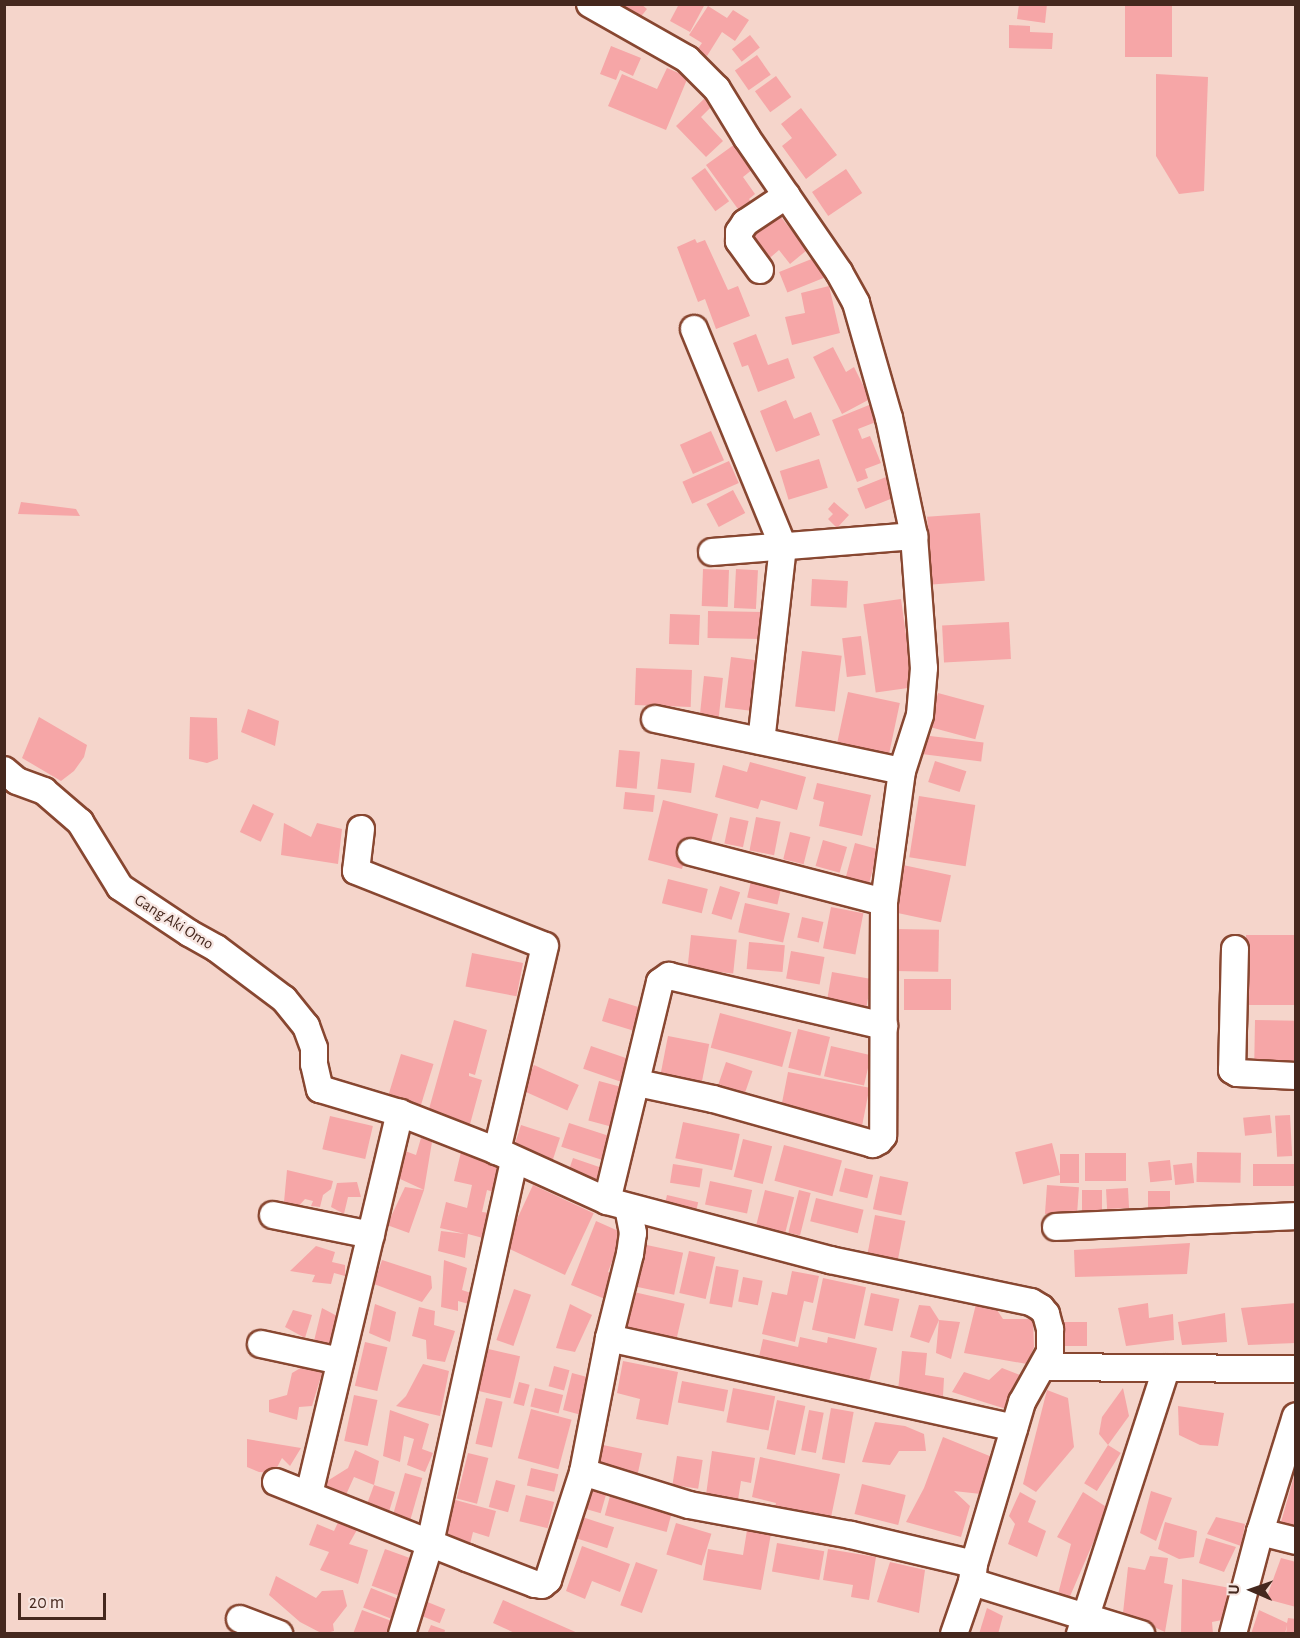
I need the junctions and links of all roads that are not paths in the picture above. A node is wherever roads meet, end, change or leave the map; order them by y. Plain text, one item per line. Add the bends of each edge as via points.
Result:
1 (590, 4) edge
2 (787, 195) junction
3 (760, 270) dead end
4 (694, 329) dead end
5 (914, 536) junction
6 (783, 546) junction
7 (712, 552) dead end
8 (655, 719) dead end
9 (760, 741) junction
10 (4, 771) edge
11 (902, 771) junction
12 (361, 829) dead end
13 (691, 852) dead end
14 (884, 902) junction
15 (1235, 949) dead end
16 (884, 1026) junction
17 (1296, 1076) edge
18 (638, 1083) junction
19 (400, 1113) junction
20 (506, 1156) junction
21 (617, 1204) junction
22 (273, 1215) dead end
23 (1296, 1216) edge
24 (1056, 1227) dead end
25 (370, 1235) junction
26 (609, 1338) junction
27 (261, 1344) dead end
28 (340, 1361) junction
29 (1043, 1367) junction
30 (1166, 1369) junction
31 (1296, 1369) edge
32 (1296, 1416) edge
33 (1014, 1428) junction
34 (583, 1472) junction
35 (276, 1482) dead end
36 (309, 1494) junction
37 (1260, 1532) junction
38 (1296, 1541) edge
39 (430, 1543) junction
40 (973, 1573) junction
41 (240, 1619) dead end
42 (1083, 1625) edge
43 (279, 1634) edge
44 (402, 1634) edge
45 (954, 1634) edge
46 (1142, 1634) edge
47 (1233, 1634) edge

1 - 2 street via 687,58 717,89
2 - 3 street via 745,223 739,232 739,242
2 - 5 street via 856,303 889,417
4 - 6 street
5 - 6 street
5 - 11 street via 924,692
6 - 7 street
6 - 9 street
8 - 9 street
9 - 11 street
10 - 19 street, Gang Aki Omo via 17,781 44,791 80,822 120,886 216,948 284,999 306,1026 314,1048 320,1089
11 - 14 street
12 - 20 street via 356,871 545,946
13 - 14 street
14 - 16 street
15 - 17 street via 1232,1070
16 - 18 street via 669,976 660,982
16 - 18 street via 883,1136 873,1144 713,1099
18 - 21 street
19 - 20 street
19 - 25 street
20 - 21 street
20 - 39 street
21 - 26 street via 633,1233
21 - 29 street via 830,1260 1031,1302 1046,1314 1050,1329 1050,1352
22 - 25 street
23 - 24 street
25 - 28 street
26 - 33 street
26 - 34 street
27 - 28 street
28 - 36 street
29 - 30 street
29 - 33 street via 1022,1402
30 - 31 street
30 - 42 street
32 - 37 street
33 - 40 street
34 - 39 street via 548,1580 543,1585
34 - 40 street via 689,1505 850,1535
35 - 36 street
36 - 39 street
37 - 38 street
37 - 47 street
39 - 44 street
40 - 42 street
40 - 45 street
41 - 43 street
42 - 46 street

